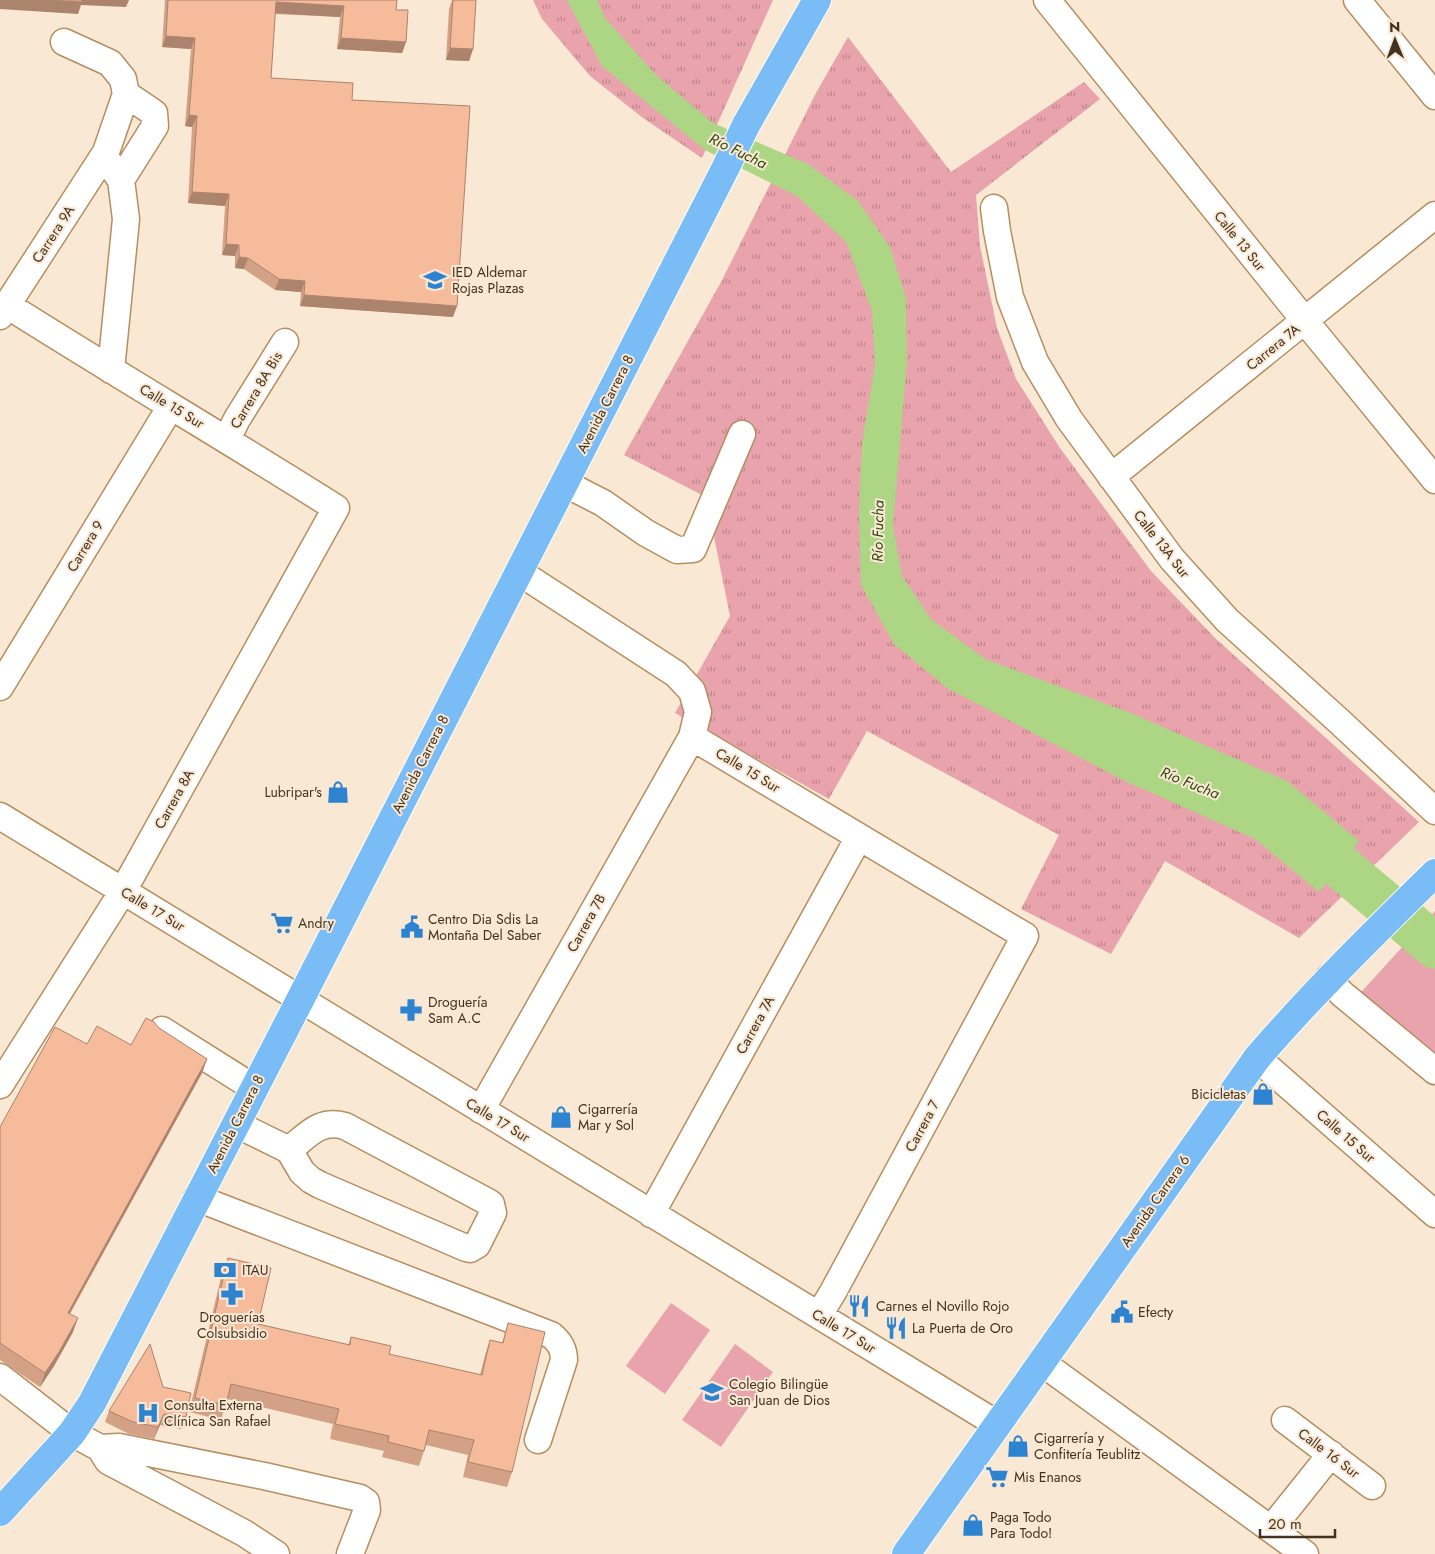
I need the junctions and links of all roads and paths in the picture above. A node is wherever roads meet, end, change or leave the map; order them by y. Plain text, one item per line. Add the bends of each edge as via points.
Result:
1 (817, 0) edge
2 (1047, 0) edge
3 (1357, 0) edge
4 (64, 42) dead end
5 (126, 94) junction
6 (1435, 96) edge
7 (105, 154) junction
8 (121, 180) junction
9 (994, 208) dead end
10 (1435, 216) edge
11 (4, 311) edge
12 (1305, 321) junction
13 (286, 342) dead end
14 (111, 370) junction
15 (171, 406) junction
16 (742, 434) dead end
17 (227, 439) junction
18 (1111, 478) junction
19 (1435, 480) edge
20 (564, 483) junction
21 (336, 508) joint
22 (519, 572) junction
23 (0, 687) edge
24 (692, 736) junction
25 (1435, 810) edge
26 (0, 816) edge
27 (859, 837) junction
28 (1427, 881) edge
29 (123, 891) junction
30 (1025, 936) joint
31 (1329, 978) junction
32 (300, 1000) junction
33 (162, 1030) edge
34 (1257, 1058) junction
35 (1435, 1072) edge
36 (0, 1085) edge
37 (254, 1088) junction
38 (481, 1110) junction
39 (236, 1124) junction
40 (289, 1150) junction
41 (197, 1198) junction
42 (651, 1214) junction
43 (1435, 1214) edge
44 (818, 1315) junction
45 (1041, 1362) junction
46 (0, 1377) edge
47 (1285, 1420) dead end
48 (998, 1424) junction
49 (72, 1433) junction
50 (538, 1440) dead end
51 (100, 1448) junction
52 (1331, 1454) junction
53 (1372, 1486) dead end
54 (0, 1512) edge
55 (1272, 1529) junction
56 (276, 1554) edge
57 (350, 1554) edge
58 (906, 1554) edge
59 (1305, 1554) edge

1 - 20 main road, Avenida Carrera 8 via 746,125
2 - 12 street, Calle 13 Sur
3 - 6 street
4 - 5 street via 110,63 123,79
5 - 7 street, Carrera 9A
5 - 8 street via 154,113 155,126
7 - 8 street
7 - 11 street, Carrera 9A
8 - 14 street via 126,219
9 - 18 street, Calle 13A Sur via 1010,297 1035,362 1069,419
10 - 12 street, Carrera 7A
11 - 14 street, Calle 15 Sur
12 - 18 street, Carrera 7A
12 - 19 street, Calle 13 Sur
13 - 17 street, Carrera 8A Bis
14 - 15 street, Calle 15 Sur
15 - 17 street, Calle 15 Sur
15 - 23 street, Carrera 9
16 - 20 street via 692,548 677,550 603,503
17 - 21 street, Calle 15 Sur
18 - 25 street, Calle 13A Sur via 1172,559 1226,620
20 - 22 main road, Avenida Carrera 8
21 - 29 street, Carrera 8A
22 - 24 street via 676,674 692,691 698,712
22 - 32 main road, Avenida Carrera 8
24 - 27 street, Calle 15 Sur
24 - 38 street, Carrera 7B
26 - 29 street, Calle 17 Sur
27 - 30 street, Calle 15 Sur
27 - 42 street, Carrera 7A
28 - 31 main road, Avenida Carrera 6
29 - 32 street, Calle 17 Sur
29 - 36 street, Carrera 8A
30 - 44 street, Carrera 7
31 - 34 main road, Avenida Carrera 6
31 - 35 street via 1342,993
32 - 37 main road, Avenida Carrera 8
32 - 38 street, Calle 17 Sur
33 - 37 street
34 - 43 street, Calle 15 Sur
34 - 45 main road, Avenida Carrera 6
37 - 39 main road, Avenida Carrera 8
38 - 42 street, Calle 17 Sur
39 - 40 street
39 - 41 main road, Avenida Carrera 8
40 - 40 street via 302,1172 320,1185 466,1248 477,1245 494,1213 488,1202 345,1126 331,1123 317,1127
41 - 49 main road, Avenida Carrera 8 via 92,1403
41 - 50 street via 551,1335 558,1340 564,1360
42 - 44 street, Calle 17 Sur
44 - 48 street, Calle 17 Sur
45 - 48 main road, Avenida Carrera 6
45 - 55 street
46 - 49 street
47 - 52 street, Calle 16 Sur
48 - 58 main road, Avenida Carrera 6
49 - 51 street
49 - 54 main road, Avenida Carrera 8
51 - 56 street via 108,1461 244,1533
51 - 57 street via 119,1447 360,1498 366,1502 366,1510
52 - 53 street, Calle 16 Sur
52 - 55 street
55 - 59 street

